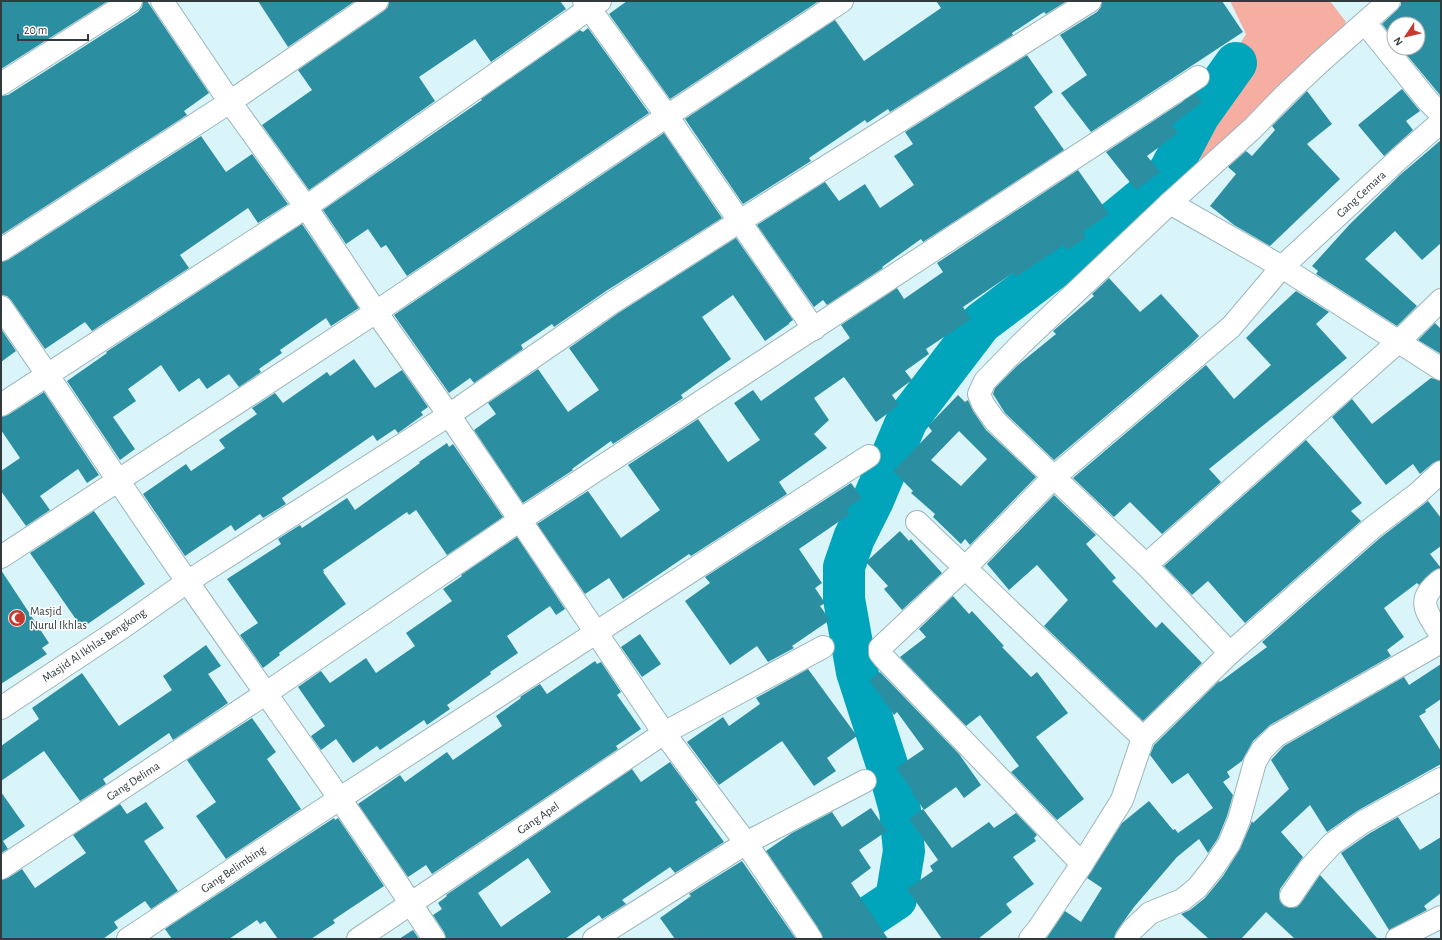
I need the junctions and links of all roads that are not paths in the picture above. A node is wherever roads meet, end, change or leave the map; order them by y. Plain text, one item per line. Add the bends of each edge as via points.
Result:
1 (131, 1) edge
2 (162, 1) edge
3 (377, 1) edge
4 (842, 1) edge
5 (1090, 1) edge
6 (1389, 1) edge
7 (591, 3) edge
8 (1365, 23) junction
9 (1198, 77) dead end
10 (1, 84) edge
11 (230, 102) junction
12 (1441, 114) edge
13 (666, 116) junction
14 (1441, 122) edge
15 (1170, 203) junction
16 (306, 207) junction
17 (740, 221) junction
18 (1, 250) edge
19 (1282, 267) junction
20 (1441, 300) edge
21 (1, 307) edge
22 (376, 312) junction
23 (814, 329) junction
24 (1398, 342) junction
25 (1441, 368) edge
26 (48, 375) junction
27 (1, 405) edge
28 (449, 415) junction
29 (869, 456) dead end
30 (1441, 472) edge
31 (1054, 477) junction
32 (118, 480) junction
33 (520, 520) junction
34 (917, 522) dead end
35 (1, 557) edge
36 (1146, 565) junction
37 (966, 568) junction
38 (1441, 580) edge
39 (187, 582) junction
40 (597, 633) junction
41 (1441, 635) edge
42 (1441, 642) edge
43 (823, 647) dead end
44 (1230, 653) junction
45 (265, 694) junction
46 (1, 708) edge
47 (664, 733) junction
48 (1143, 738) junction
49 (1441, 779) edge
50 (865, 781) dead end
51 (339, 799) junction
52 (746, 843) junction
53 (1082, 864) junction
54 (1, 868) edge
55 (1291, 896) dead end
56 (411, 904) junction
57 (1441, 917) edge
58 (810, 938) edge
59 (128, 939) edge
60 (358, 939) edge
61 (434, 939) edge
62 (594, 939) edge
63 (1030, 939) edge
64 (1126, 939) edge
65 (1397, 939) edge

1 - 10 street
2 - 11 street
3 - 11 street
4 - 13 street
5 - 17 street, Masjid Al Ikhlas Bengkong
6 - 8 street
7 - 13 street
7 - 16 street
8 - 12 street
8 - 15 street
9 - 23 street, Gang Delima
11 - 16 street
11 - 18 street
13 - 17 street
13 - 22 street
14 - 19 street, Gang Cemara
15 - 19 street
15 - 31 street via 984,381 979,394 995,421
16 - 22 street
16 - 26 street
17 - 23 street
17 - 28 street, Masjid Al Ikhlas Bengkong via 613,302
19 - 24 street
19 - 31 street, Gang Cemara via 1231,326
20 - 24 street
21 - 26 street
22 - 28 street
22 - 32 street
23 - 33 street, Gang Delima
24 - 25 street
24 - 36 street
26 - 27 street
26 - 32 street
28 - 33 street
28 - 39 street, Masjid Al Ikhlas Bengkong
29 - 40 street, Gang Belimbing
30 - 44 street via 1372,528
31 - 36 street
31 - 37 street, Gang Cemara
32 - 35 street
32 - 39 street
33 - 40 street
33 - 45 street, Gang Delima
34 - 37 street
36 - 44 street
37 - 48 street
37 - 53 street, Gang Cemara via 883,644 880,653
38 - 41 street via 1427,593 1425,602
39 - 45 street
39 - 46 street, Masjid Al Ikhlas Bengkong
40 - 47 street
40 - 51 street, Gang Belimbing
42 - 64 street via 1276,736 1262,750 1255,762 1237,826 1213,868 1197,888 1182,900 1150,914
43 - 47 street, Gang Apel
44 - 48 street
45 - 51 street
45 - 54 street, Gang Delima
47 - 52 street
47 - 56 street, Gang Apel
48 - 53 street via 1122,800
49 - 55 street via 1363,822 1332,844 1310,868
50 - 52 street
51 - 56 street
51 - 59 street, Gang Belimbing
52 - 58 street
52 - 62 street
53 - 63 street
56 - 60 street, Gang Apel
56 - 61 street
57 - 65 street

